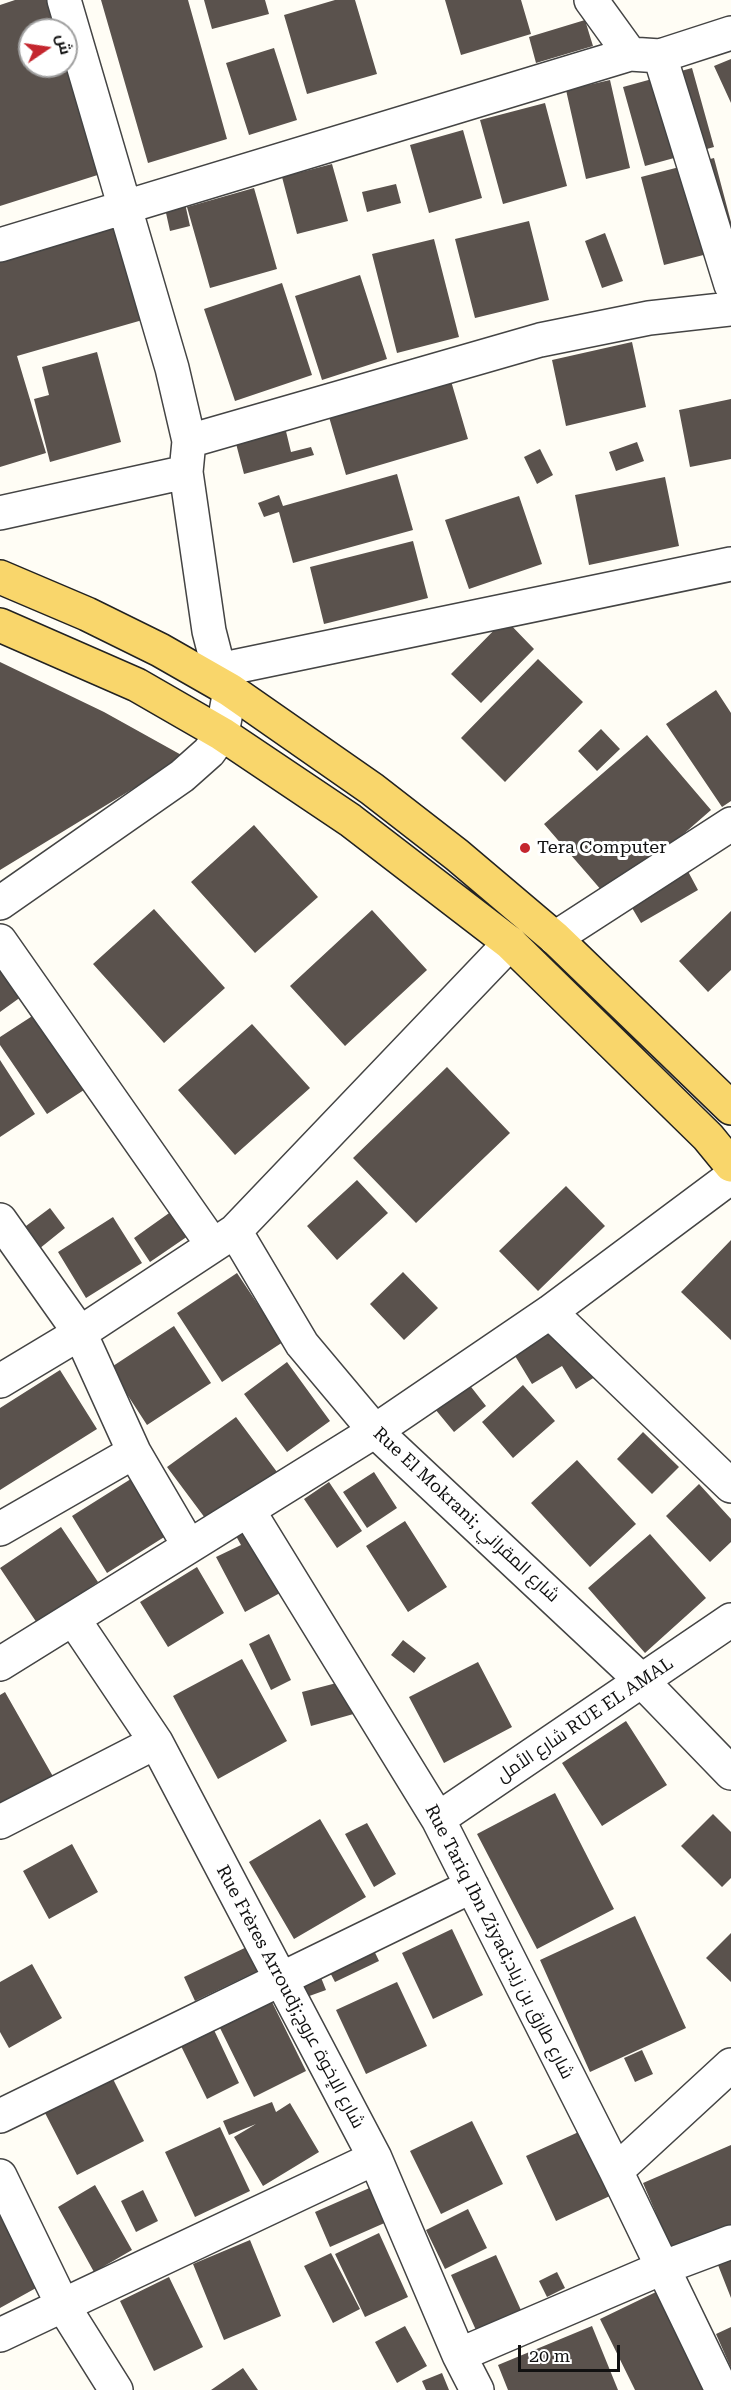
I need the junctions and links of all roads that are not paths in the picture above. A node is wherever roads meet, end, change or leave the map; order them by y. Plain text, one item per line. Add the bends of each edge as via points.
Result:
1 (64, 0) edge
2 (591, 0) edge
3 (731, 33) edge
4 (645, 55) junction
5 (125, 207) junction
6 (0, 245) edge
7 (731, 285) edge
8 (731, 309) edge
9 (188, 456) junction
10 (0, 513) edge
11 (731, 564) edge
12 (0, 578) edge
13 (0, 625) edge
14 (225, 680) junction
15 (222, 734) junction
16 (731, 824) edge
17 (0, 903) edge
18 (555, 938) junction
19 (0, 941) edge
20 (510, 943) junction
21 (731, 1108) edge
22 (719, 1128) edge
23 (731, 1164) edge
24 (731, 1177) edge
25 (0, 1220) edge
26 (223, 1238) junction
27 (550, 1312) junction
28 (80, 1333) junction
29 (0, 1381) edge
30 (375, 1431) junction
31 (134, 1452) junction
32 (731, 1486) edge
33 (248, 1510) junction
34 (0, 1529) edge
35 (189, 1546) junction
36 (74, 1620) junction
37 (731, 1620) edge
38 (0, 1664) edge
39 (642, 1681) junction
40 (156, 1742) junction
41 (731, 1773) edge
42 (438, 1819) junction
43 (0, 1822) edge
44 (472, 1886) junction
45 (280, 1978) junction
46 (731, 2065) edge
47 (0, 2116) edge
48 (375, 2158) junction
49 (616, 2171) junction
50 (0, 2176) edge
51 (731, 2242) edge
52 (662, 2268) junction
53 (62, 2304) junction
54 (0, 2335) edge
55 (459, 2355) junction
56 (116, 2390) edge
57 (477, 2390) edge
58 (722, 2390) edge

1 - 5 street
2 - 4 street
3 - 4 street
4 - 5 street
4 - 7 street
5 - 6 street
5 - 9 street via 172,368
8 - 9 street via 649,318 540,340
9 - 10 street
9 - 14 street via 209,631
11 - 14 street
12 - 14 main road
13 - 15 main road via 137,685
14 - 15 street
14 - 18 main road via 457,855
15 - 17 street via 182,776
15 - 20 main road via 350,820
16 - 18 street
18 - 21 main road
19 - 26 street, Rue El Mokrani; شارع المقراني
20 - 22 main road
20 - 26 street
22 - 23 main road
24 - 27 street
25 - 28 street
26 - 28 street
26 - 30 street, Rue El Mokrani; شارع المقراني via 302,1344
27 - 30 street
27 - 32 street
28 - 29 street
28 - 31 street
30 - 33 street
30 - 39 street, Rue El Mokrani; شارع المقراني
31 - 34 street
31 - 35 street
33 - 35 street
33 - 42 street, Rue Tariq Ibn Ziyad;شارع طارق بن زياد
35 - 36 street
36 - 38 street
36 - 40 street, Rue Frères Arroudj;شارع الإخوة عروج
37 - 39 street, شارع الأمل RUE EL AMAL
39 - 41 street, Rue El Mokrani; شارع المقراني
39 - 42 street, شارع الأمل RUE EL AMAL
40 - 43 street
40 - 45 street, Rue Frères Arroudj;شارع الإخوة عروج
42 - 44 street, Rue Tariq Ibn Ziyad;شارع طارق بن زياد
44 - 45 street
44 - 49 street, Rue Tariq Ibn Ziyad;شارع طارق بن زياد
45 - 47 street
45 - 48 street, Rue Frères Arroudj;شارع الإخوة عروج
46 - 49 street
48 - 53 street
48 - 55 street, Rue Frères Arroudj;شارع الإخوة عروج
49 - 52 street, Rue Tariq Ibn Ziyad;شارع طارق بن زياد
50 - 53 street
51 - 52 street
52 - 55 street
52 - 58 street, Rue Tariq Ibn Ziyad;شارع طارق بن زياد
53 - 54 street
53 - 56 street
55 - 57 street, Rue Frères Arroudj;شارع الإخوة عروج

